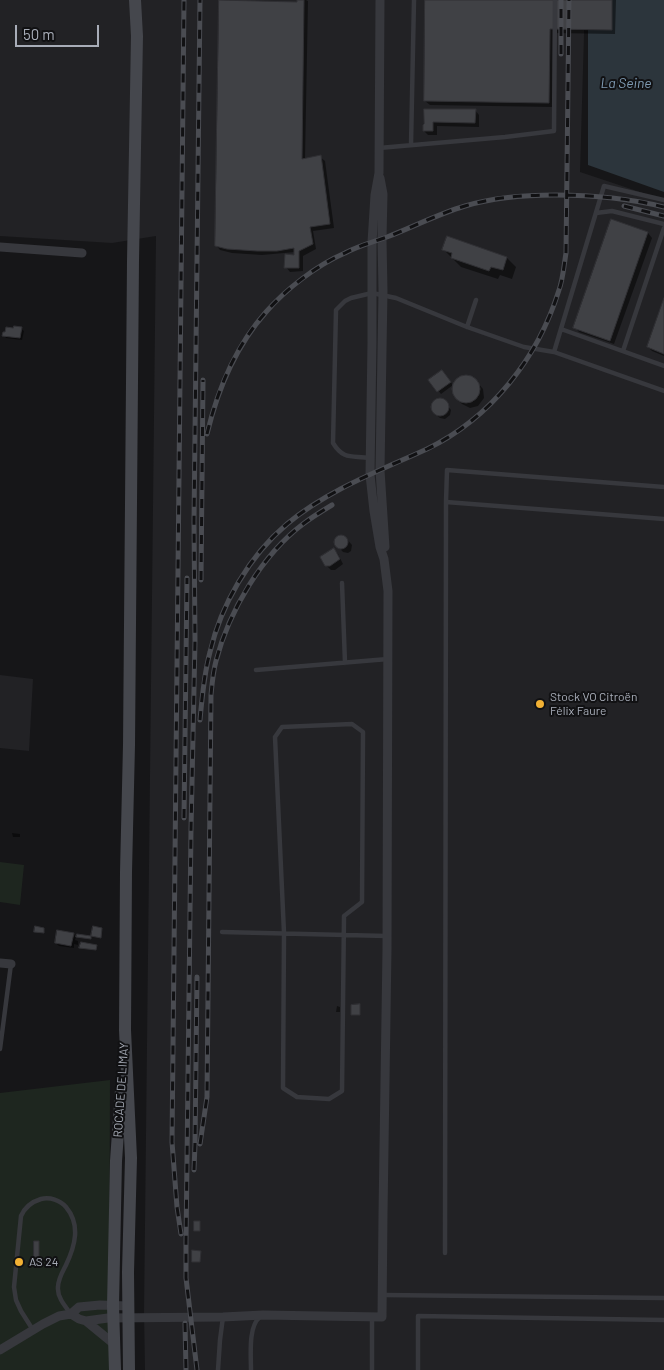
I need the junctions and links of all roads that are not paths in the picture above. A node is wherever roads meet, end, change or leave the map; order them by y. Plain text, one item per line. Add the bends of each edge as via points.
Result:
1 (135, 0) edge
2 (380, 0) edge
3 (414, 0) edge
4 (555, 0) edge
5 (411, 145) junction
6 (379, 148) junction
7 (379, 173) junction
8 (664, 200) edge
9 (596, 213) junction
10 (664, 224) edge
11 (664, 228) edge
12 (0, 247) edge
13 (82, 253) dead end
14 (372, 293) junction
15 (382, 295) junction
16 (476, 300) dead end
17 (467, 326) junction
18 (561, 328) junction
19 (623, 351) junction
20 (554, 352) junction
21 (664, 366) edge
22 (664, 391) edge
23 (370, 458) junction
24 (664, 487) edge
25 (446, 502) junction
26 (664, 519) edge
27 (384, 559) junction
28 (342, 583) dead end
29 (388, 659) junction
30 (345, 663) junction
31 (256, 670) dead end
32 (222, 932) dead end
33 (284, 933) junction
34 (343, 935) junction
35 (387, 936) junction
36 (0, 963) edge
37 (12, 964) joint
38 (125, 1030) junction
39 (0, 1050) edge
40 (445, 1254) dead end
41 (382, 1295) junction
42 (664, 1298) edge
43 (113, 1312) junction
44 (128, 1312) junction
45 (71, 1314) junction
46 (264, 1315) junction
47 (372, 1316) junction
48 (223, 1317) junction
49 (664, 1320) edge
50 (86, 1321) junction
51 (33, 1330) junction
52 (114, 1344) junction
53 (0, 1350) edge
54 (115, 1370) edge
55 (129, 1370) edge
56 (218, 1370) edge
57 (251, 1370) edge
58 (372, 1370) edge
59 (418, 1370) edge

1 - 38 main road
2 - 6 street
3 - 5 lane
4 - 5 lane via 554,131
5 - 6 lane
6 - 7 street
7 - 14 street
7 - 15 street via 383,194
8 - 9 lane via 604,186
9 - 10 lane via 612,212
9 - 18 lane
11 - 19 lane
12 - 13 street
14 - 15 lane
14 - 23 street
14 - 23 lane via 351,298 336,310 333,443 346,456
15 - 17 lane
15 - 27 street via 380,470
16 - 17 lane
17 - 20 lane via 524,347
18 - 19 lane
18 - 20 lane
19 - 21 lane
20 - 22 lane
23 - 27 street via 374,511
24 - 25 lane via 447,470
25 - 26 lane
25 - 40 lane
27 - 29 street via 388,591
28 - 30 lane
29 - 30 lane
29 - 35 street
30 - 31 lane
32 - 33 lane
33 - 34 lane
33 - 34 lane via 283,1088 297,1097 329,1099 342,1091
33 - 34 lane via 275,737 282,727 352,724 363,732 362,902 344,916
34 - 35 lane
35 - 41 street
36 - 37 street
37 - 39 lane
38 - 43 main road, ROCADE DE LIMAY via 116,1162
38 - 44 main road, ROCADE DE LIMAY via 131,1158
41 - 42 lane
41 - 47 street via 382,1317
43 - 44 street
43 - 45 street via 79,1307
43 - 50 street
43 - 52 main road, ROCADE DE LIMAY
44 - 48 street
44 - 55 main road, ROCADE DE LIMAY
45 - 50 street
45 - 51 street via 59,1316
45 - 51 lane via 59,1297 58,1287 76,1236 75,1224 64,1204 54,1199 43,1199 25,1208 21,1216 14,1287 16,1300
46 - 47 street
46 - 48 street
46 - 57 lane via 256,1320 253,1327
47 - 58 lane
48 - 56 lane
49 - 59 lane via 418,1316
50 - 52 street
51 - 53 street
52 - 54 main road, ROCADE DE LIMAY

